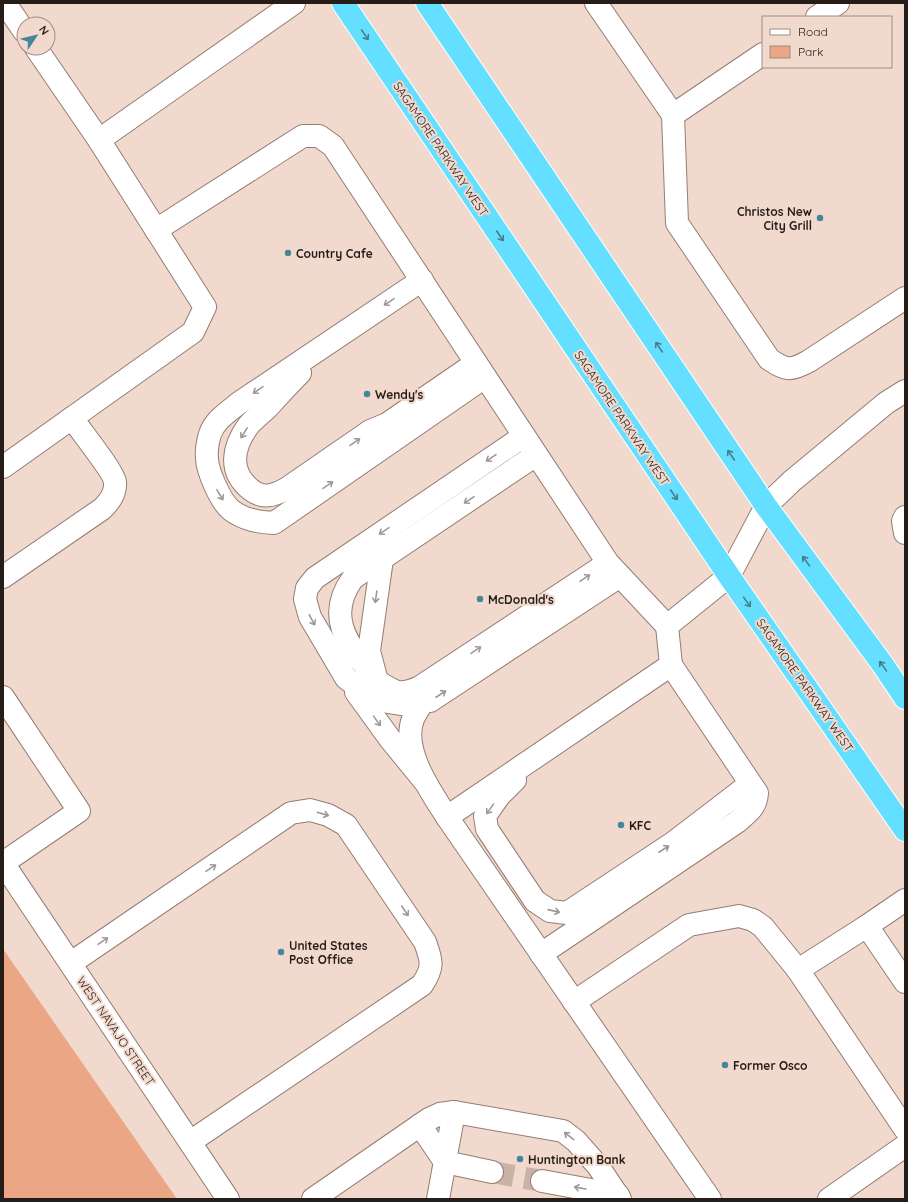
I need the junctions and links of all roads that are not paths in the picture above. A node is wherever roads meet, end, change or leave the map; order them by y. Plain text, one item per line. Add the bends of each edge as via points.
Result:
1 (5, 3) edge
2 (294, 3) edge
3 (343, 3) edge
4 (427, 3) edge
5 (596, 3) edge
6 (838, 3) edge
7 (818, 16) edge
8 (16, 19) edge
9 (762, 55) edge
10 (41, 56) edge
11 (673, 115) junction
12 (99, 140) junction
13 (156, 230) junction
14 (422, 280) junction
15 (905, 298) edge
16 (328, 343) junction
17 (481, 370) junction
18 (905, 391) edge
19 (72, 418) junction
20 (524, 436) junction
21 (536, 455) junction
22 (3, 467) edge
23 (766, 506) junction
24 (905, 517) edge
25 (905, 533) edge
26 (382, 559) junction
27 (614, 570) junction
28 (729, 576) junction
29 (3, 577) edge
30 (667, 626) junction
31 (671, 665) junction
32 (346, 678) junction
33 (377, 681) junction
34 (904, 695) edge
35 (3, 697) edge
36 (422, 703) junction
37 (545, 750) junction
38 (426, 783) junction
39 (750, 784) junction
40 (447, 817) junction
41 (905, 830) edge
42 (3, 863) edge
43 (905, 900) edge
44 (867, 926) junction
45 (541, 954) junction
46 (71, 963) junction
47 (798, 970) junction
48 (905, 982) edge
49 (574, 1002) junction
50 (454, 1112) junction
51 (420, 1125) junction
52 (905, 1129) edge
53 (190, 1142) junction
54 (905, 1146) edge
55 (445, 1162) junction
56 (492, 1172) tunnel mouth
57 (542, 1181) tunnel mouth
58 (619, 1197) edge
59 (228, 1199) edge
60 (313, 1199) edge
61 (438, 1199) edge
62 (710, 1199) edge
63 (829, 1199) edge

1 - 8 street
2 - 12 street
3 -> 28 highway, SAGAMORE PARKWAY WEST
23 -> 4 highway
5 - 11 street
6 - 7 street
9 - 11 street
10 - 12 street
11 - 15 street via 677,223 768,360 780,367 797,368
12 - 13 street
13 - 14 street via 303,136 319,136 333,146
13 - 19 street via 205,307 193,332
14 -> 16 street
14 - 17 street
16 -> 17 street via 249,425 242,436 235,461 237,473 244,484 254,492 264,496 286,489 370,431 387,424
16 -> 17 street via 239,403 221,418 210,434 206,459 219,495 231,509 244,518 274,523
17 - 20 street
18 - 23 street via 886,403 792,480
19 - 22 street
19 - 29 street via 108,468 115,482 112,497 102,509
20 - 21 street
20 -> 32 street via 315,578 307,588 305,599 310,617
21 -> 26 street
21 - 27 street
23 - 28 street
34 -> 23 highway
24 - 25 street
26 -> 33 street via 369,651
26 - 33 street via 353,578 345,589 340,605 343,631
27 - 30 street
33 -> 27 street via 401,693 420,687
36 -> 27 street via 430,701
28 - 30 street
28 -> 41 highway, SAGAMORE PARKWAY WEST
30 - 31 street
31 - 37 street
31 - 39 street
32 - 36 street via 375,700 407,705
32 -> 38 street
35 - 42 street via 79,811
36 - 38 street via 412,720 410,736 415,762
37 -> 39 street via 499,796 485,816 486,829 535,900 550,912 567,913 673,843
37 - 40 street
38 - 40 street
39 - 45 street via 757,793 756,802 737,822
40 - 45 street
42 - 46 street, WEST NAVAJO STREET
43 - 44 street
44 - 47 street
44 - 48 street
45 - 49 street
46 - 53 street, WEST NAVAJO STREET
46 -> 53 street via 291,813 310,810 328,814 346,825 426,942 431,959 430,973 422,985
47 - 49 street via 763,927 753,920 739,916 690,925
47 - 52 street
49 - 62 street
50 - 51 street via 440,1114
50 - 55 street
58 -> 50 street via 598,1166 576,1141 563,1131
51 - 55 street
51 - 60 street
53 - 59 street, WEST NAVAJO STREET
54 - 63 street
55 - 56 street
55 - 61 street
58 -> 57 street

